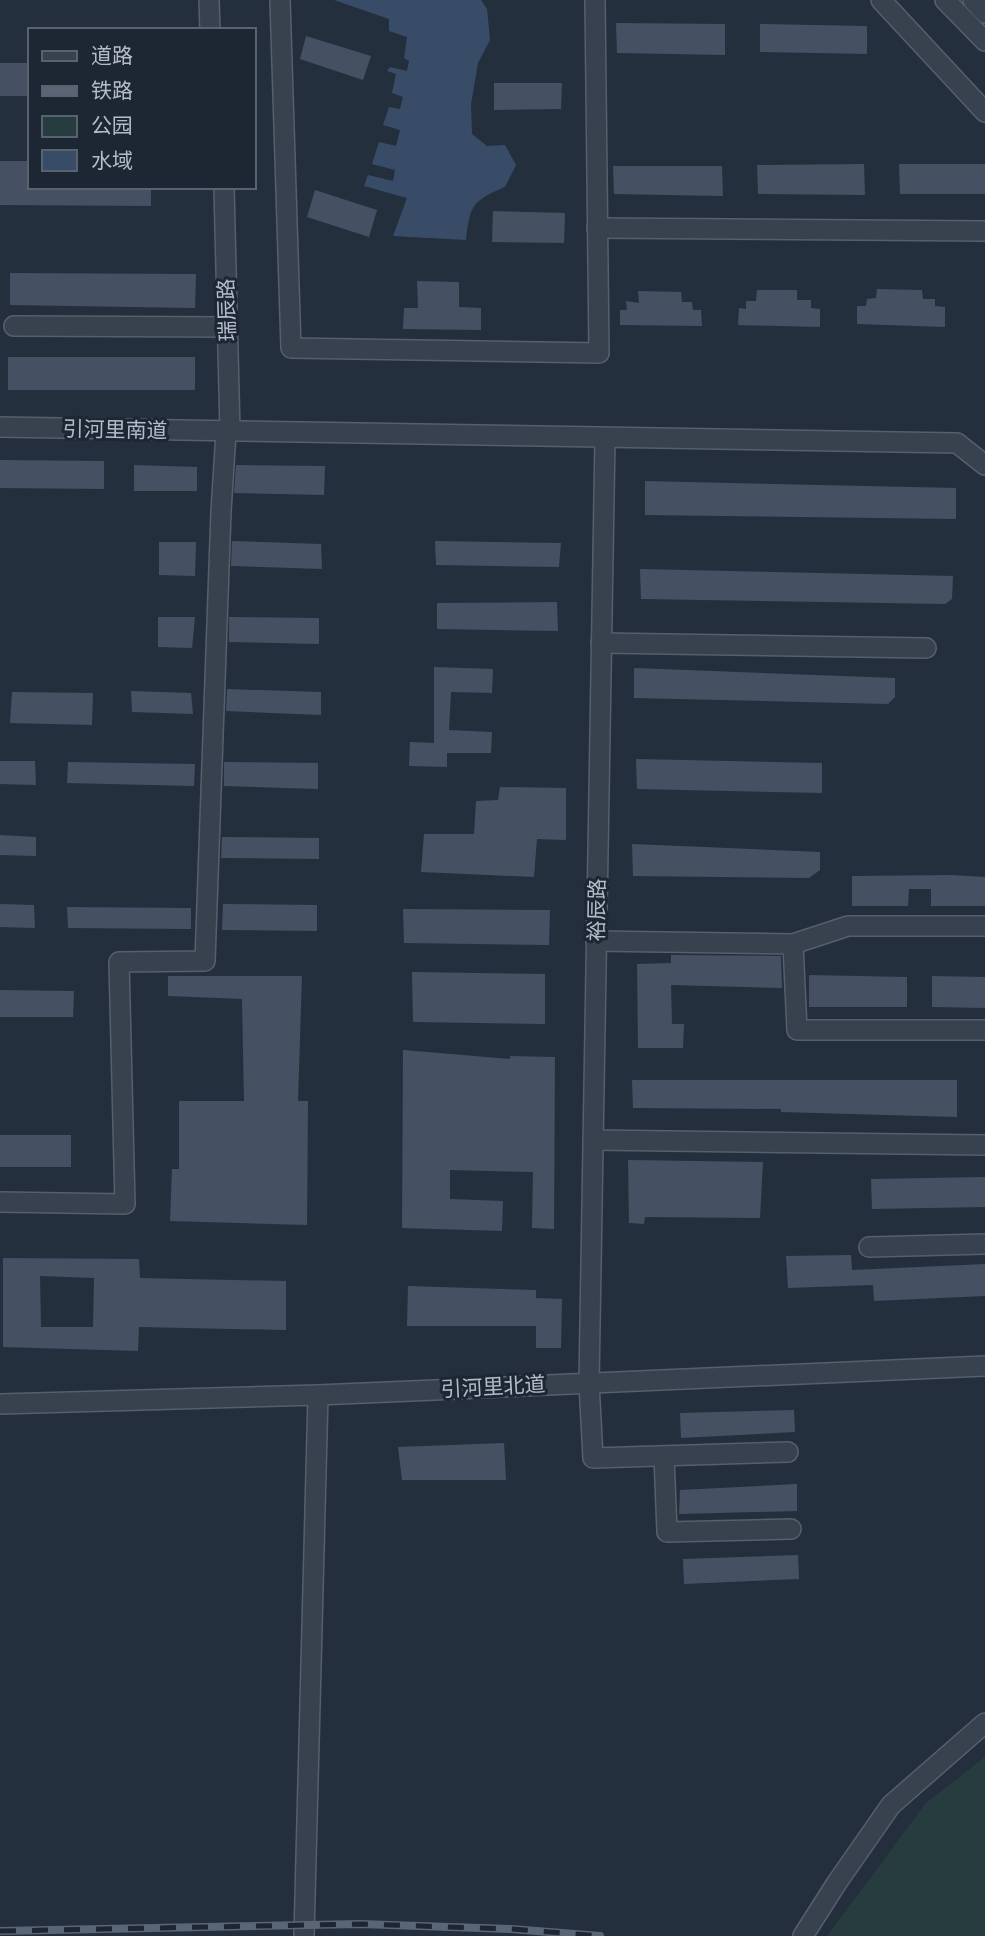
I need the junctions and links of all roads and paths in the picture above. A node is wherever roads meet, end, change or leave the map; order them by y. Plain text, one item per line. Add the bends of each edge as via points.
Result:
1 (209, 0) edge
2 (218, 0) edge
3 (280, 0) edge
4 (595, 0) edge
5 (880, 0) edge
6 (945, 0) edge
7 (973, 0) edge
8 (985, 13) edge
9 (210, 28) edge
10 (219, 28) edge
11 (985, 41) edge
12 (985, 112) edge
13 (216, 189) edge
14 (223, 189) edge
15 (597, 228) junction
16 (985, 231) edge
17 (14, 326) dead end
18 (224, 327) junction
19 (0, 427) edge
20 (227, 432) junction
21 (604, 438) junction
22 (985, 465) edge
23 (601, 643) junction
24 (926, 648) dead end
25 (985, 926) edge
26 (596, 941) junction
27 (793, 944) junction
28 (985, 1030) edge
29 (593, 1140) junction
30 (985, 1145) edge
31 (0, 1202) edge
32 (985, 1244) edge
33 (869, 1247) dead end
34 (985, 1366) edge
35 (589, 1383) junction
36 (318, 1395) junction
37 (0, 1404) edge
38 (788, 1452) dead end
39 (664, 1456) junction
40 (791, 1529) dead end
41 (985, 1723) edge
42 (304, 1936) edge
43 (803, 1936) edge

1 - 9 street
2 - 10 street
3 - 15 street via 291,348 599,353
4 - 15 street
5 - 12 street
6 - 11 street
7 - 8 street
13 - 18 street, 瑞辰路
14 - 18 street, 瑞辰路
15 - 16 street
17 - 18 street
18 - 20 street, 瑞辰路
19 - 20 street, 引河里南道
20 - 21 street, 引河里南道
20 - 31 street, 瑞辰路 via 205,961 119,962 125,1204
21 - 22 street, 引河里南道 via 957,443
21 - 23 street, 裕辰路
23 - 24 street
23 - 26 street, 裕辰路
25 - 27 street via 848,926
26 - 27 street
26 - 29 street, 裕辰路
27 - 28 street via 797,1030
29 - 30 street
29 - 35 street, 裕辰路
32 - 33 street
34 - 35 street, 引河里北道
35 - 36 street, 引河里北道
35 - 39 street, 裕辰路 via 593,1458
36 - 37 street, 引河里北道
36 - 42 street
38 - 39 street
39 - 40 street via 667,1532
41 - 43 street via 891,1805

